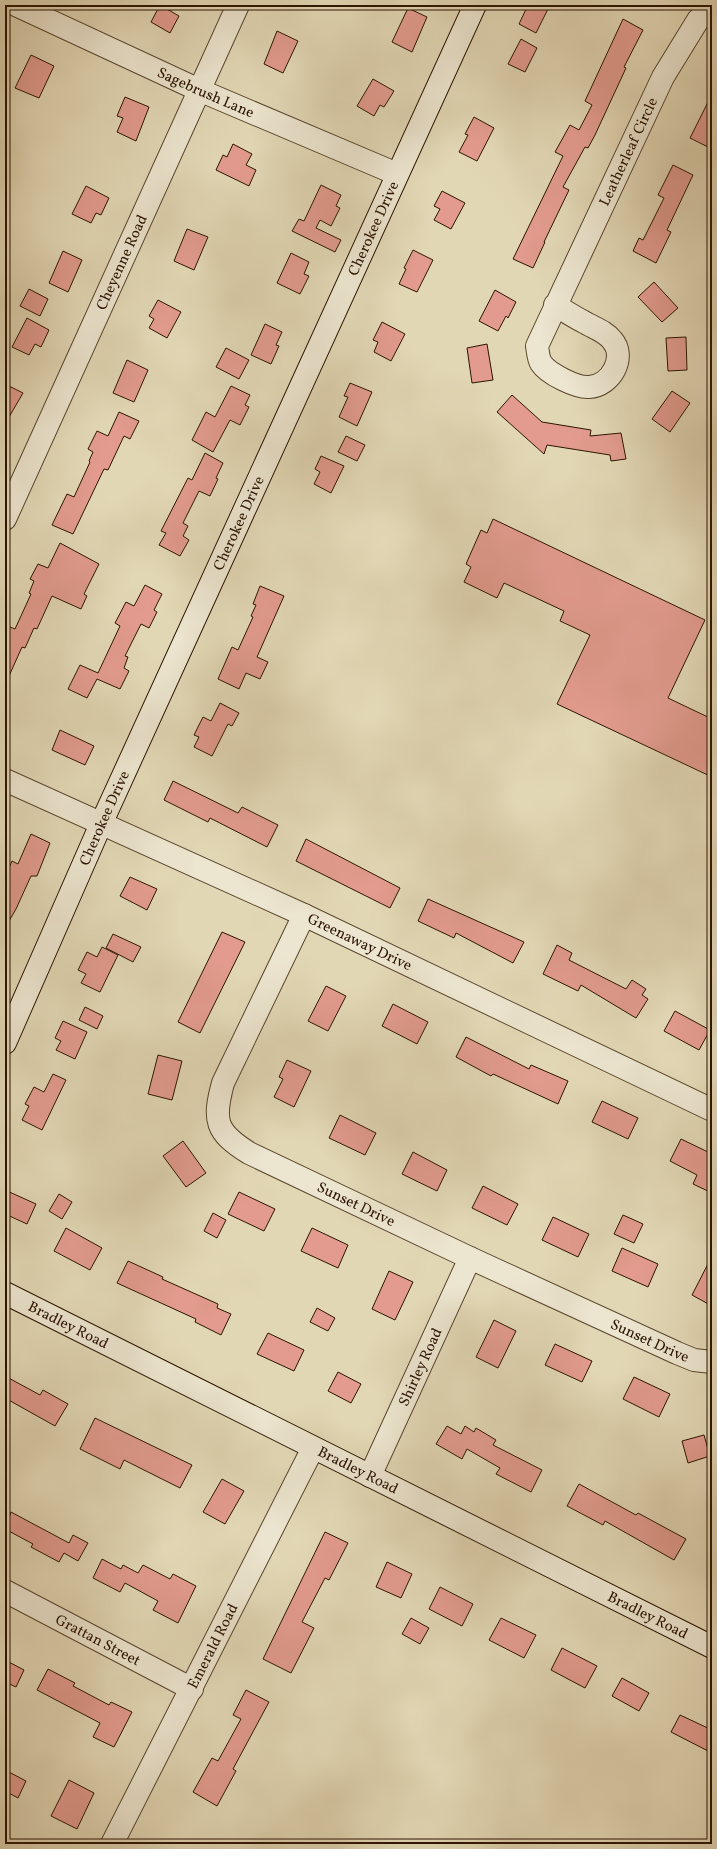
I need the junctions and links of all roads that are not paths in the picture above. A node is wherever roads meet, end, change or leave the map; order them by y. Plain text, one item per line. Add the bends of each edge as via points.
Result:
1 (16, 5) edge
2 (238, 5) edge
3 (474, 5) edge
4 (712, 6) edge
5 (199, 90) junction
6 (397, 174) junction
7 (555, 305) dead end
8 (5, 519) edge
9 (5, 780) edge
10 (101, 824) junction
11 (304, 915) junction
12 (5, 1043) edge
13 (712, 1110) edge
14 (470, 1258) junction
15 (5, 1293) edge
16 (712, 1362) edge
17 (313, 1448) junction
18 (370, 1476) junction
19 (5, 1591) edge
20 (712, 1647) edge
21 (192, 1688) junction
22 (112, 1844) edge

1 - 5 street, Sagebrush Lane
2 - 5 street, Cheyenne Road
3 - 6 street, Cherokee Drive
4 - 7 street, Leatherleaf Circle via 698,20 663,77
5 - 6 street, Sagebrush Lane
5 - 8 street, Cheyenne Road
6 - 10 street, Cherokee Drive
9 - 10 street, Greenaway Drive
10 - 11 street, Greenaway Drive
10 - 12 street, Cherokee Drive
11 - 13 street, Greenaway Drive
11 - 14 street, Sunset Drive via 223,1083 218,1106 218,1125 228,1138 249,1152
14 - 16 street, Sunset Drive via 677,1353 694,1360
14 - 18 street, Shirley Road
15 - 17 street, Bradley Road
17 - 18 street, Bradley Road
17 - 21 street, Emerald Road
18 - 20 street, Bradley Road
19 - 21 street, Grattan Street
21 - 22 street, Emerald Road

